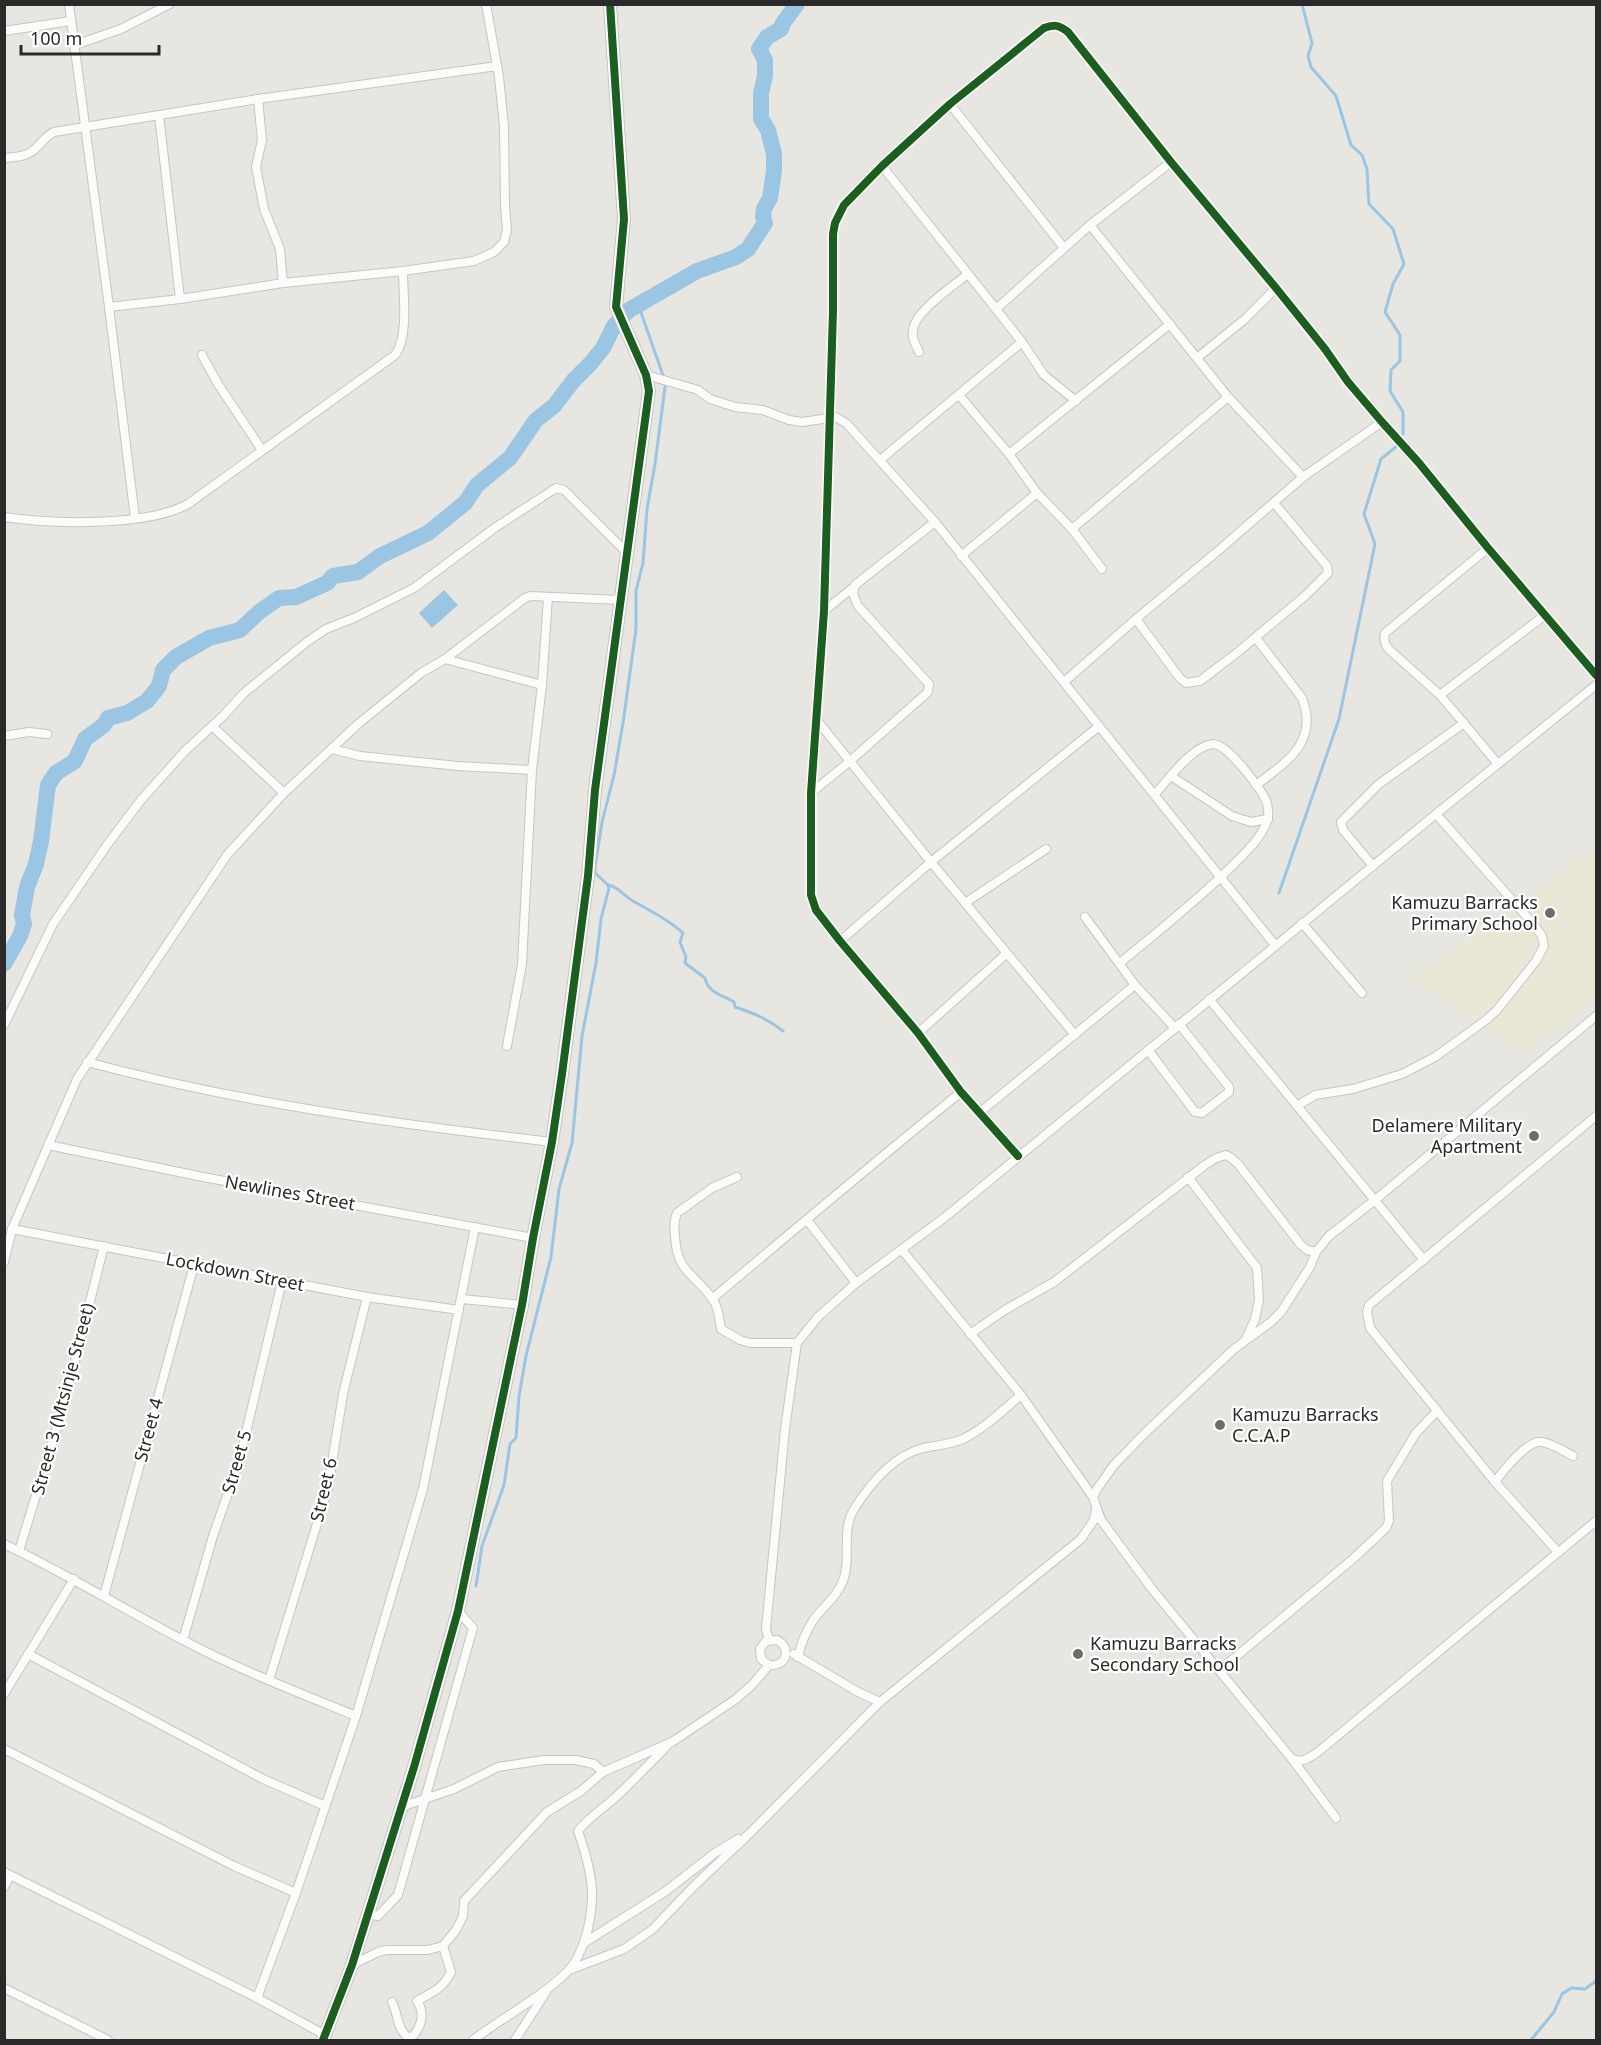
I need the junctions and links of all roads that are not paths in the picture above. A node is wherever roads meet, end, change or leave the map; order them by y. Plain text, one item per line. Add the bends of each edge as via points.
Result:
1 (69, 4) edge
2 (170, 4) edge
3 (486, 4) edge
4 (610, 4) edge
5 (71, 21) junction
6 (4, 31) edge
7 (75, 45) junction
8 (497, 66) junction
9 (258, 99) junction
10 (950, 104) junction
11 (159, 116) junction
12 (84, 126) junction
13 (4, 158) edge
14 (1171, 162) junction
15 (882, 166) junction
16 (1090, 225) junction
17 (1064, 248) junction
18 (403, 271) junction
19 (968, 274) junction
20 (283, 283) junction
21 (1276, 288) junction
22 (180, 299) junction
23 (109, 307) junction
24 (996, 309) junction
25 (1170, 324) junction
26 (1022, 342) junction
27 (919, 352) dead end
28 (202, 355) dead end
29 (1197, 358) junction
30 (646, 375) junction
31 (959, 395) junction
32 (1228, 397) junction
33 (1076, 401) junction
34 (828, 418) junction
35 (1382, 422) junction
36 (262, 450) junction
37 (1009, 454) junction
38 (880, 460) junction
39 (1303, 477) junction
40 (1037, 493) junction
41 (1274, 503) junction
42 (4, 517) edge
43 (135, 518) junction
44 (935, 522) junction
45 (1072, 529) junction
46 (1488, 548) junction
47 (626, 552) junction
48 (961, 556) junction
49 (1102, 569) dead end
50 (855, 585) junction
51 (548, 597) junction
52 (620, 600) junction
53 (824, 611) junction
54 (1545, 615) junction
55 (1136, 619) junction
56 (1257, 638) junction
57 (445, 659) junction
58 (1596, 675) edge
59 (1064, 682) junction
60 (542, 685) junction
61 (1596, 685) edge
62 (1440, 695) junction
63 (816, 719) junction
64 (1464, 723) junction
65 (212, 726) junction
66 (1098, 727) junction
67 (47, 734) dead end
68 (4, 736) edge
69 (332, 749) junction
70 (849, 762) junction
71 (1498, 764) junction
72 (532, 770) junction
73 (1171, 776) junction
74 (1256, 785) junction
75 (811, 792) junction
76 (284, 793) junction
77 (1155, 794) junction
78 (1436, 814) junction
79 (1268, 819) junction
80 (1046, 849) dead end
81 (931, 862) junction
82 (1373, 867) junction
83 (1220, 878) junction
84 (965, 903) junction
85 (1084, 917) dead end
86 (1302, 923) junction
87 (840, 941) junction
88 (1275, 945) junction
89 (1006, 954) junction
90 (1120, 963) junction
91 (1136, 985) junction
92 (1362, 993) dead end
93 (1209, 999) junction
94 (1596, 1016) edge
95 (4, 1024) edge
96 (1177, 1026) junction
97 (918, 1033) junction
98 (1075, 1035) junction
99 (507, 1046) dead end
100 (1148, 1050) junction
101 (87, 1062) junction
102 (961, 1092) junction
103 (1297, 1106) junction
104 (979, 1113) junction
105 (1596, 1116) edge
106 (552, 1142) junction
107 (48, 1145) junction
108 (1018, 1156) junction
109 (737, 1177) dead end
110 (1188, 1177) junction
111 (1375, 1200) junction
112 (807, 1221) junction
113 (475, 1227) junction
114 (12, 1229) junction
115 (533, 1238) junction
116 (104, 1246) junction
117 (902, 1250) junction
118 (1316, 1252) junction
119 (1424, 1260) junction
120 (4, 1262) edge
121 (194, 1265) junction
122 (282, 1281) junction
123 (856, 1284) junction
124 (367, 1297) junction
125 (462, 1299) junction
126 (712, 1299) junction
127 (522, 1305) junction
128 (459, 1310) junction
129 (970, 1334) junction
130 (1246, 1339) junction
131 (797, 1342) junction
132 (1021, 1395) junction
133 (1437, 1412) junction
134 (1573, 1456) dead end
135 (1496, 1482) junction
136 (1093, 1497) junction
137 (1096, 1509) junction
138 (1596, 1521) edge
139 (4, 1544) edge
140 (19, 1551) junction
141 (1558, 1552) junction
142 (74, 1579) junction
143 (104, 1596) junction
144 (458, 1611) junction
145 (183, 1640) junction
146 (770, 1640) junction
147 (786, 1649) junction
148 (28, 1654) junction
149 (798, 1657) junction
150 (769, 1665) junction
151 (1220, 1670) junction
152 (269, 1680) junction
153 (4, 1694) edge
154 (880, 1702) junction
155 (356, 1716) junction
156 (672, 1742) junction
157 (4, 1749) edge
158 (1292, 1759) junction
159 (603, 1772) junction
160 (426, 1799) junction
161 (325, 1806) junction
162 (401, 1807) junction
163 (1336, 1818) dead end
164 (749, 1834) junction
165 (7, 1874) edge
166 (4, 1887) edge
167 (296, 1893) junction
168 (368, 1914) junction
169 (584, 1943) junction
170 (443, 1946) junction
171 (352, 1965) junction
172 (569, 1970) junction
173 (4, 1988) edge
174 (548, 1989) junction
175 (257, 1998) junction
176 (392, 2002) dead end
177 (324, 2038) edge
178 (108, 2040) edge
179 (473, 2040) edge
180 (515, 2040) edge

1 - 5 street
2 - 7 street via 121,29
3 - 8 street
4 - 30 street via 624,219 616,307
5 - 6 street
5 - 7 street
7 - 12 street
8 - 9 street
8 - 18 street via 504,126 504,242 488,256 474,261
9 - 11 street
9 - 20 street via 262,140 256,167 264,209 280,249
10 - 14 street via 1044,28 1060,26
10 - 15 street
10 - 17 street
11 - 12 street
11 - 22 street
12 - 13 street via 54,132 28,154
12 - 23 street
14 - 16 street
14 - 21 street
15 - 19 street
15 - 34 street via 844,205 832,234
16 - 17 street
16 - 25 street
17 - 24 street
18 - 20 street
18 - 36 street via 403,336 399,350
19 - 24 street
19 - 27 street via 917,318 912,331
20 - 22 street
21 - 29 street
21 - 35 street
22 - 23 street
23 - 43 street
24 - 26 street
25 - 29 street
25 - 33 street
26 - 31 street
26 - 33 street via 1044,375
28 - 36 street
29 - 32 street
30 - 34 street via 698,390 710,399 735,407 763,410 789,420
30 - 47 street via 649,402
31 - 37 street
31 - 38 street
32 - 39 street
32 - 45 street
33 - 37 street
34 - 38 street via 842,420
34 - 53 street
35 - 39 street
35 - 46 street
36 - 43 street via 176,511
37 - 40 street
38 - 44 street
39 - 41 street
40 - 45 street
40 - 48 street
41 - 55 street
41 - 56 street via 1327,566 1328,573
42 - 43 street via 54,522
44 - 48 street
44 - 50 street
45 - 49 street
46 - 54 street
46 - 62 street via 1385,633 1386,647
47 - 52 street
47 - 65 street via 564,490 556,488 414,588 308,641 244,693
48 - 59 street
50 - 53 street
50 - 70 street via 853,593 858,606 930,688
51 - 52 street
51 - 57 street via 525,598
51 - 60 street
52 - 106 street
53 - 63 street
54 - 58 street
54 - 62 street
55 - 56 street via 1186,683 1200,681
55 - 59 street
56 - 74 street via 1302,698 1306,723 1295,754
57 - 60 street
57 - 69 street via 421,673
59 - 66 street
60 - 72 street
61 - 71 street
62 - 64 street
63 - 70 street
63 - 75 street
64 - 71 street
64 - 82 street via 1379,784 1341,822 1343,830
65 - 76 street
65 - 95 street via 158,781 107,845 53,924
66 - 77 street
66 - 81 street
67 - 68 street
69 - 72 street via 370,757
69 - 76 street
70 - 75 street
70 - 81 street
71 - 78 street
72 - 99 street via 522,964
73 - 74 street via 1200,749 1212,744 1221,746
73 - 77 street
73 - 79 street via 1232,816 1251,822
74 - 79 street via 1267,803
75 - 87 street via 811,895 816,910
76 - 101 street via 227,855
77 - 83 street
78 - 82 street
78 - 103 street via 1535,926 1544,946 1497,1010 1434,1057 1402,1074 1353,1089 1315,1095
79 - 83 street via 1258,837
80 - 84 street
81 - 84 street
81 - 87 street
82 - 86 street
83 - 88 street
83 - 90 street
84 - 89 street
85 - 90 street
86 - 88 street
86 - 92 street
87 - 97 street
88 - 93 street
89 - 97 street
89 - 98 street
90 - 91 street
91 - 96 street
91 - 98 street
93 - 96 street
93 - 103 street
94 - 111 street
96 - 100 street
96 - 100 street via 1229,1087 1229,1092 1202,1113 1195,1112
97 - 102 street
98 - 104 street
100 - 108 street
101 - 106 street via 224,1094 440,1129
101 - 107 street
102 - 104 street
102 - 112 street
103 - 111 street
104 - 108 street
105 - 119 street
106 - 115 street
107 - 113 street, Newlines Street
107 - 114 street
108 - 117 street
109 - 126 street via 712,1188 675,1218 677,1258
110 - 118 street via 1216,1158 1230,1156 1301,1245
110 - 129 street via 1054,1282
110 - 130 street via 1257,1268 1259,1300
111 - 118 street via 1329,1236
111 - 119 street
112 - 123 street
112 - 126 street
113 - 115 street, Newlines Street
113 - 125 street
114 - 116 street, Lockdown Street
114 - 120 street
115 - 127 street
116 - 121 street, Lockdown Street
116 - 140 street, Street 3 (Mtsinje Street) via 66,1397
117 - 123 street
117 - 129 street
118 - 130 street via 1281,1312
119 - 133 street via 1366,1312 1370,1328
121 - 122 street, Lockdown Street
121 - 143 street, Street 4
122 - 124 street, Lockdown Street
122 - 145 street, Street 5 via 239,1462
123 - 131 street via 822,1313
124 - 128 street, Lockdown Street
124 - 152 street, Street 6 via 343,1394 328,1488
125 - 127 street
125 - 128 street
126 - 131 street via 720,1313 721,1329 740,1340
127 - 144 street
128 - 155 street via 423,1489
129 - 132 street
130 - 136 street via 1129,1450
131 - 146 street via 766,1629
132 - 136 street
132 - 149 street via 981,1429 946,1445 916,1450 883,1471 850,1518 842,1585 815,1617
133 - 135 street
133 - 151 street via 1416,1433 1387,1481 1386,1528
134 - 135 street via 1538,1441 1506,1467
135 - 141 street
136 - 137 street
137 - 151 street via 1152,1589
137 - 154 street via 1094,1520 1081,1539
138 - 141 street
139 - 140 street
140 - 142 street
141 - 158 street via 1318,1752 1306,1760
142 - 143 street
142 - 148 street
143 - 145 street
144 - 160 street via 473,1629
144 - 162 street
145 - 152 street
146 - 147 street via 780,1641
146 - 150 street via 763,1643 759,1652
147 - 149 street
147 - 150 street via 782,1662
148 - 153 street
148 - 161 street via 253,1774
149 - 154 street
150 - 156 street via 736,1699
151 - 158 street
152 - 155 street
154 - 164 street
155 - 161 street
156 - 159 street
156 - 169 street via 578,1831 592,1896
157 - 167 street via 234,1866
158 - 163 street
159 - 160 street via 594,1764 576,1760 498,1767
159 - 170 street via 547,1812 464,1901 463,1916
160 - 162 street
160 - 168 street via 398,1894 378,1916
161 - 167 street
162 - 168 street
164 - 169 street
164 - 172 street via 653,1929 624,1949
165 - 166 street
165 - 175 street
167 - 175 street
168 - 171 street
169 - 172 street
170 - 171 street via 386,1950
170 - 176 street via 452,1972 438,1990 417,2001 422,2019 410,2039 397,2023
171 - 177 street
172 - 174 street
173 - 178 street
174 - 179 street
174 - 180 street
175 - 177 street

